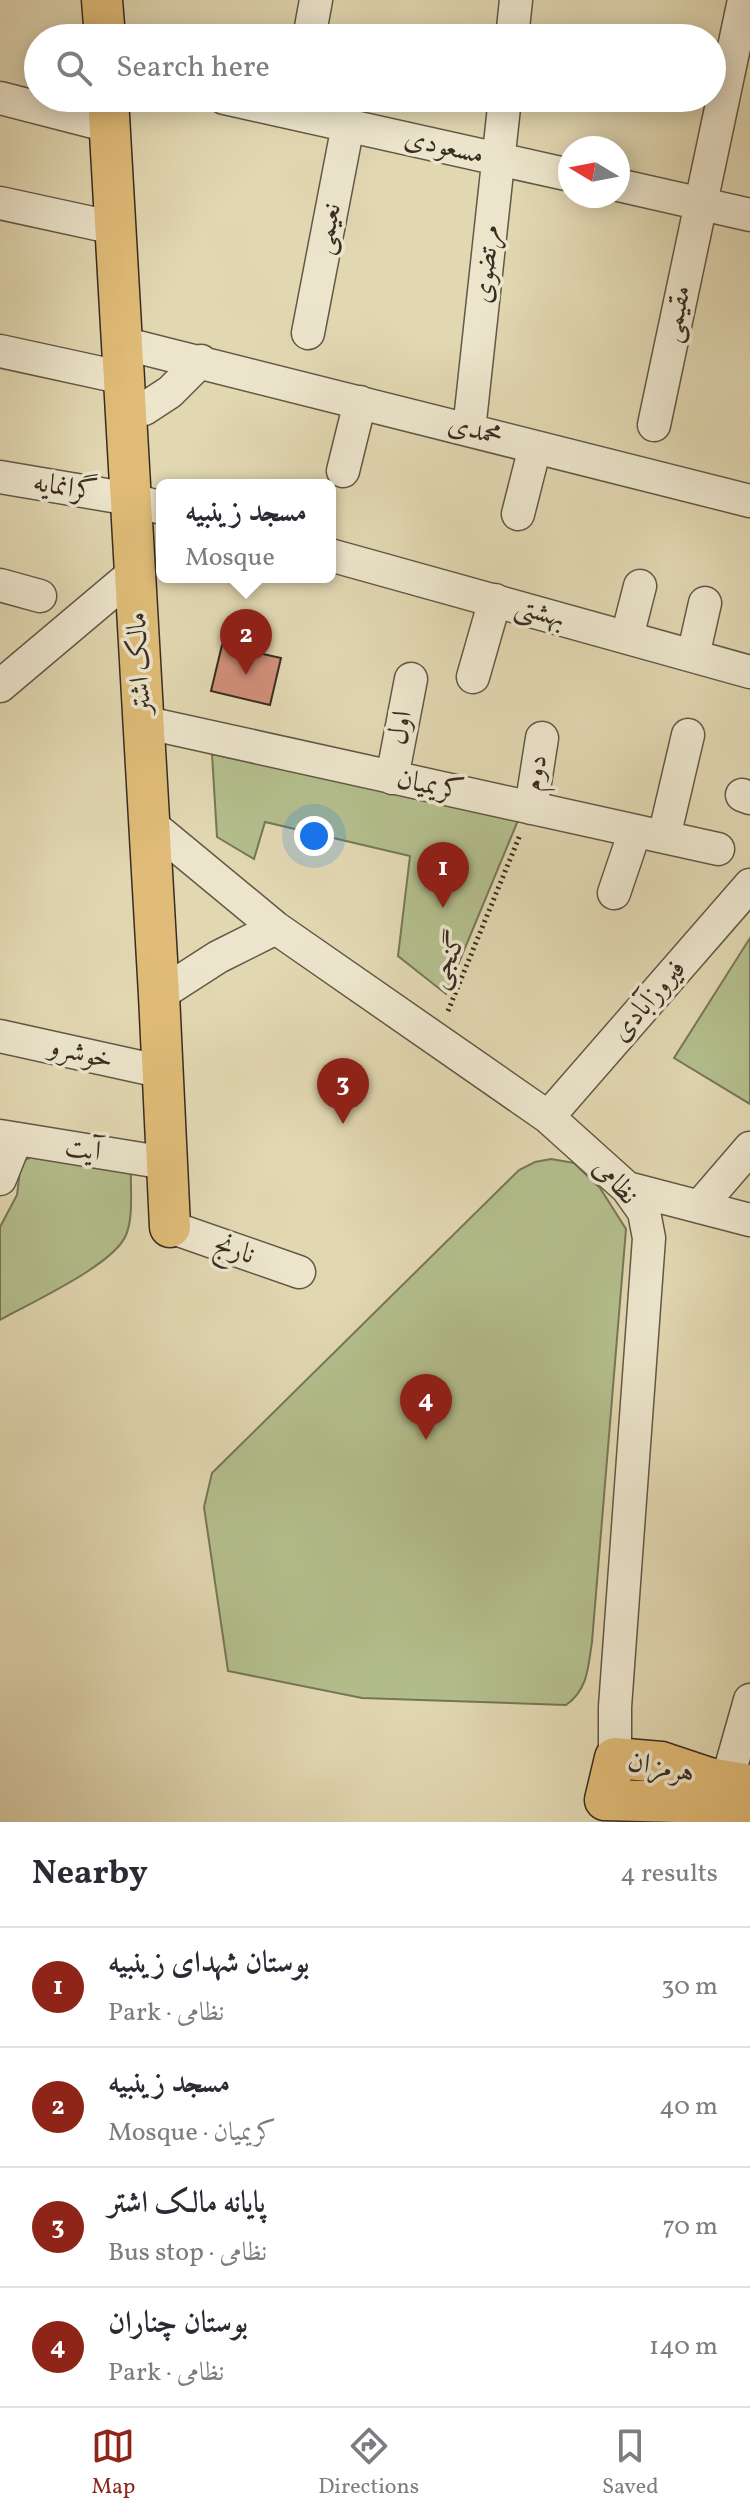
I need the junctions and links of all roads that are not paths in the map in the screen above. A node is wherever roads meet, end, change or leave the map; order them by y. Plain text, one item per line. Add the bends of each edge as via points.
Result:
1 (102, 0) edge
2 (316, 0) edge
3 (516, 0) edge
4 (744, 0) edge
5 (104, 24) edge
6 (312, 24) edge
7 (513, 24) edge
8 (726, 85) edge
9 (0, 98) edge
10 (24, 101) edge
11 (109, 112) edge
12 (313, 112) edge
13 (504, 112) edge
14 (720, 112) edge
15 (348, 125) junction
16 (499, 159) junction
17 (558, 172) edge
18 (630, 188) edge
19 (0, 203) edge
20 (701, 204) junction
21 (750, 215) edge
22 (115, 228) junction
23 (308, 333) dead end
24 (0, 351) edge
25 (201, 361) junction
26 (130, 377) junction
27 (360, 402) junction
28 (654, 425) dead end
29 (469, 430) junction
30 (535, 447) junction
31 (343, 471) dead end
32 (0, 477) edge
33 (750, 501) edge
34 (146, 504) edge
35 (518, 514) dead end
36 (336, 557) edge
37 (134, 573) junction
38 (0, 585) edge
39 (640, 586) dead end
40 (40, 596) dead end
41 (495, 600) junction
42 (705, 603) dead end
43 (627, 637) junction
44 (693, 656) junction
45 (8, 671) edge
46 (750, 672) edge
47 (473, 677) dead end
48 (411, 679) dead end
49 (143, 722) junction
50 (688, 735) dead end
51 (542, 738) dead end
52 (392, 778) junction
53 (531, 808) junction
54 (149, 823) junction
55 (650, 834) junction
56 (718, 849) dead end
57 (750, 885) edge
58 (614, 893) dead end
59 (276, 928) junction
60 (159, 995) junction
61 (0, 1036) edge
62 (163, 1072) junction
63 (548, 1117) junction
64 (8, 1138) edge
65 (750, 1148) edge
66 (166, 1163) junction
67 (0, 1179) edge
68 (627, 1188) junction
69 (700, 1206) junction
70 (750, 1220) edge
71 (170, 1227) joint
72 (299, 1272) dead end
73 (750, 1700) edge
74 (615, 1758) junction
75 (742, 1790) edge
76 (604, 1811) edge

1 - 5 main road
2 - 6 street
3 - 7 street
4 - 8 street, مقیمی
9 - 10 street
11 - 22 main road, مالک اشتر
12 - 15 street, مسعودی
13 - 16 street, مرتضوی
14 - 20 street, مقیمی
15 - 16 street, مسعودی
15 - 23 street, نعیمی
16 - 17 street, مسعودی
16 - 29 street, مرتضوی
18 - 20 street
19 - 22 street
20 - 21 street
20 - 28 street, مقیمی
22 - 26 main road, مالک اشتر
24 - 26 street, محمدی
25 - 26 street, محمدی
25 - 26 street via 170,392
25 - 27 street, محمدی
26 - 34 main road, مالک اشتر
27 - 29 street, محمدی
27 - 31 street
29 - 30 street, محمدی
30 - 33 street, محمدی
30 - 35 street
32 - 34 street, گرانمایه
34 - 37 main road, مالک اشتر
36 - 41 street, بهشتی
37 - 45 street
37 - 49 main road, مالک اشتر
38 - 40 street
39 - 43 street
41 - 43 street, بهشتی
41 - 47 street
42 - 44 street
43 - 44 street, بهشتی
44 - 46 street, بهشتی
48 - 52 street, اول
49 - 52 street, کریمیان
49 - 54 main road, مالک اشتر
50 - 55 street
51 - 53 street, دوم
52 - 53 street, کریمیان
53 - 55 street, کریمیان
54 - 59 street, نظامی
54 - 60 main road, مالک اشتر
55 - 56 street, کریمیان
55 - 58 street
57 - 63 street, فیروزآبادی
59 - 60 street
59 - 63 street, نظامی
60 - 62 main road, مالک اشتر
61 - 62 street, خوشرو
62 - 66 main road, مالک اشتر
63 - 68 street, نظامی
64 - 66 street, آیت
64 - 67 street
65 - 69 street
66 - 71 main road, مالک اشتر
68 - 69 street
68 - 74 street, نظامی via 644,1212 649,1238
69 - 70 street
71 - 72 street, نارنج
73 - 75 street
74 - 75 main road, هرمزان via 661,1762
74 - 76 main road, هرمزان
75 - 76 main road, هرمزان

